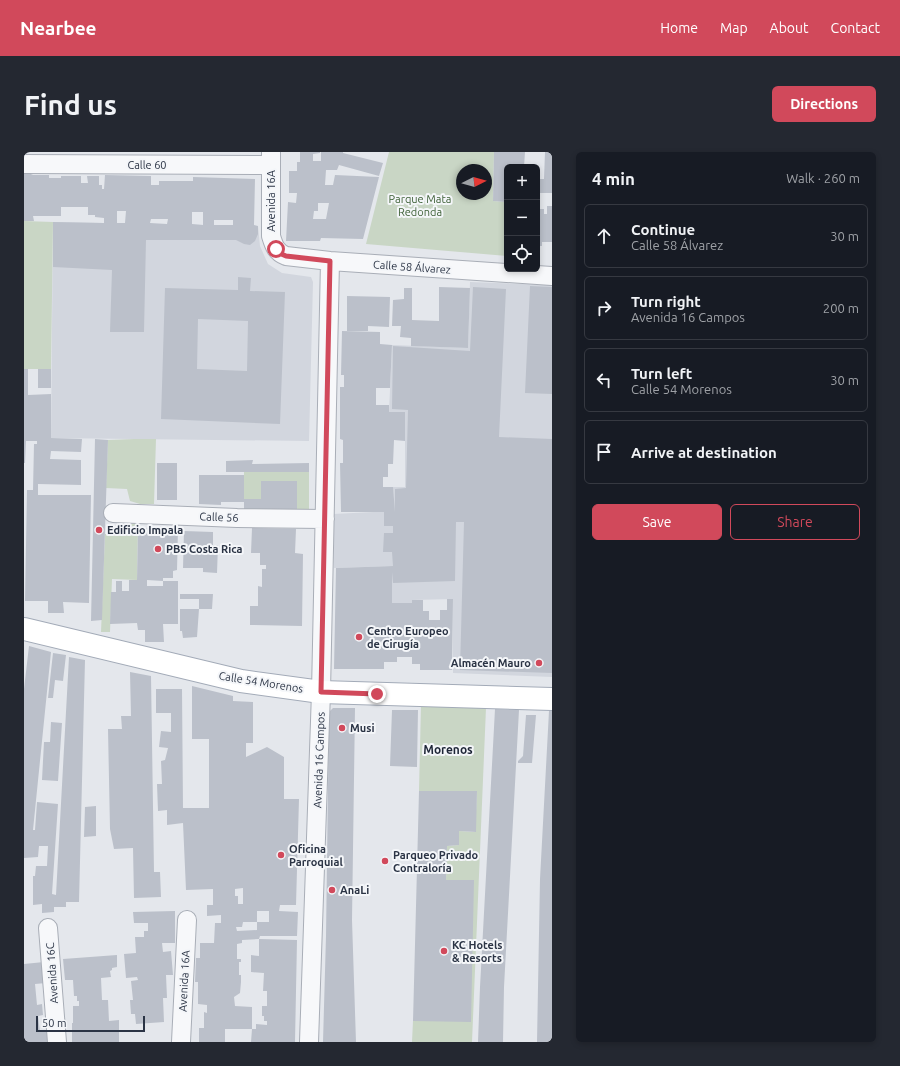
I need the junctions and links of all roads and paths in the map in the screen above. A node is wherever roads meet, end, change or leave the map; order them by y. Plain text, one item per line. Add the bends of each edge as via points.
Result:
1 (271, 159) edge
2 (24, 164) edge
3 (276, 249) joint
4 (330, 261) junction
5 (552, 276) edge
6 (113, 513) dead end
7 (325, 519) junction
8 (24, 629) edge
9 (321, 692) junction
10 (552, 699) edge
11 (187, 920) dead end
12 (48, 928) dead end
13 (57, 1042) edge
14 (181, 1042) edge
15 (309, 1042) edge

1 - 2 street, Calle 60
1 - 3 street, Avenida 16A via 270,223
3 - 4 street, Calle 58 Álvarez via 286,256
4 - 5 street, Calle 58 Álvarez
4 - 7 street, Avenida 16 Campos
6 - 7 street, Calle 56
7 - 9 street, Avenida 16 Campos
8 - 9 main road, Calle 54 Morenos via 241,681
9 - 10 main road, Calle 54 Morenos
9 - 15 street, Avenida 16 Campos
11 - 14 street, Avenida 16A
12 - 13 street, Avenida 16C

